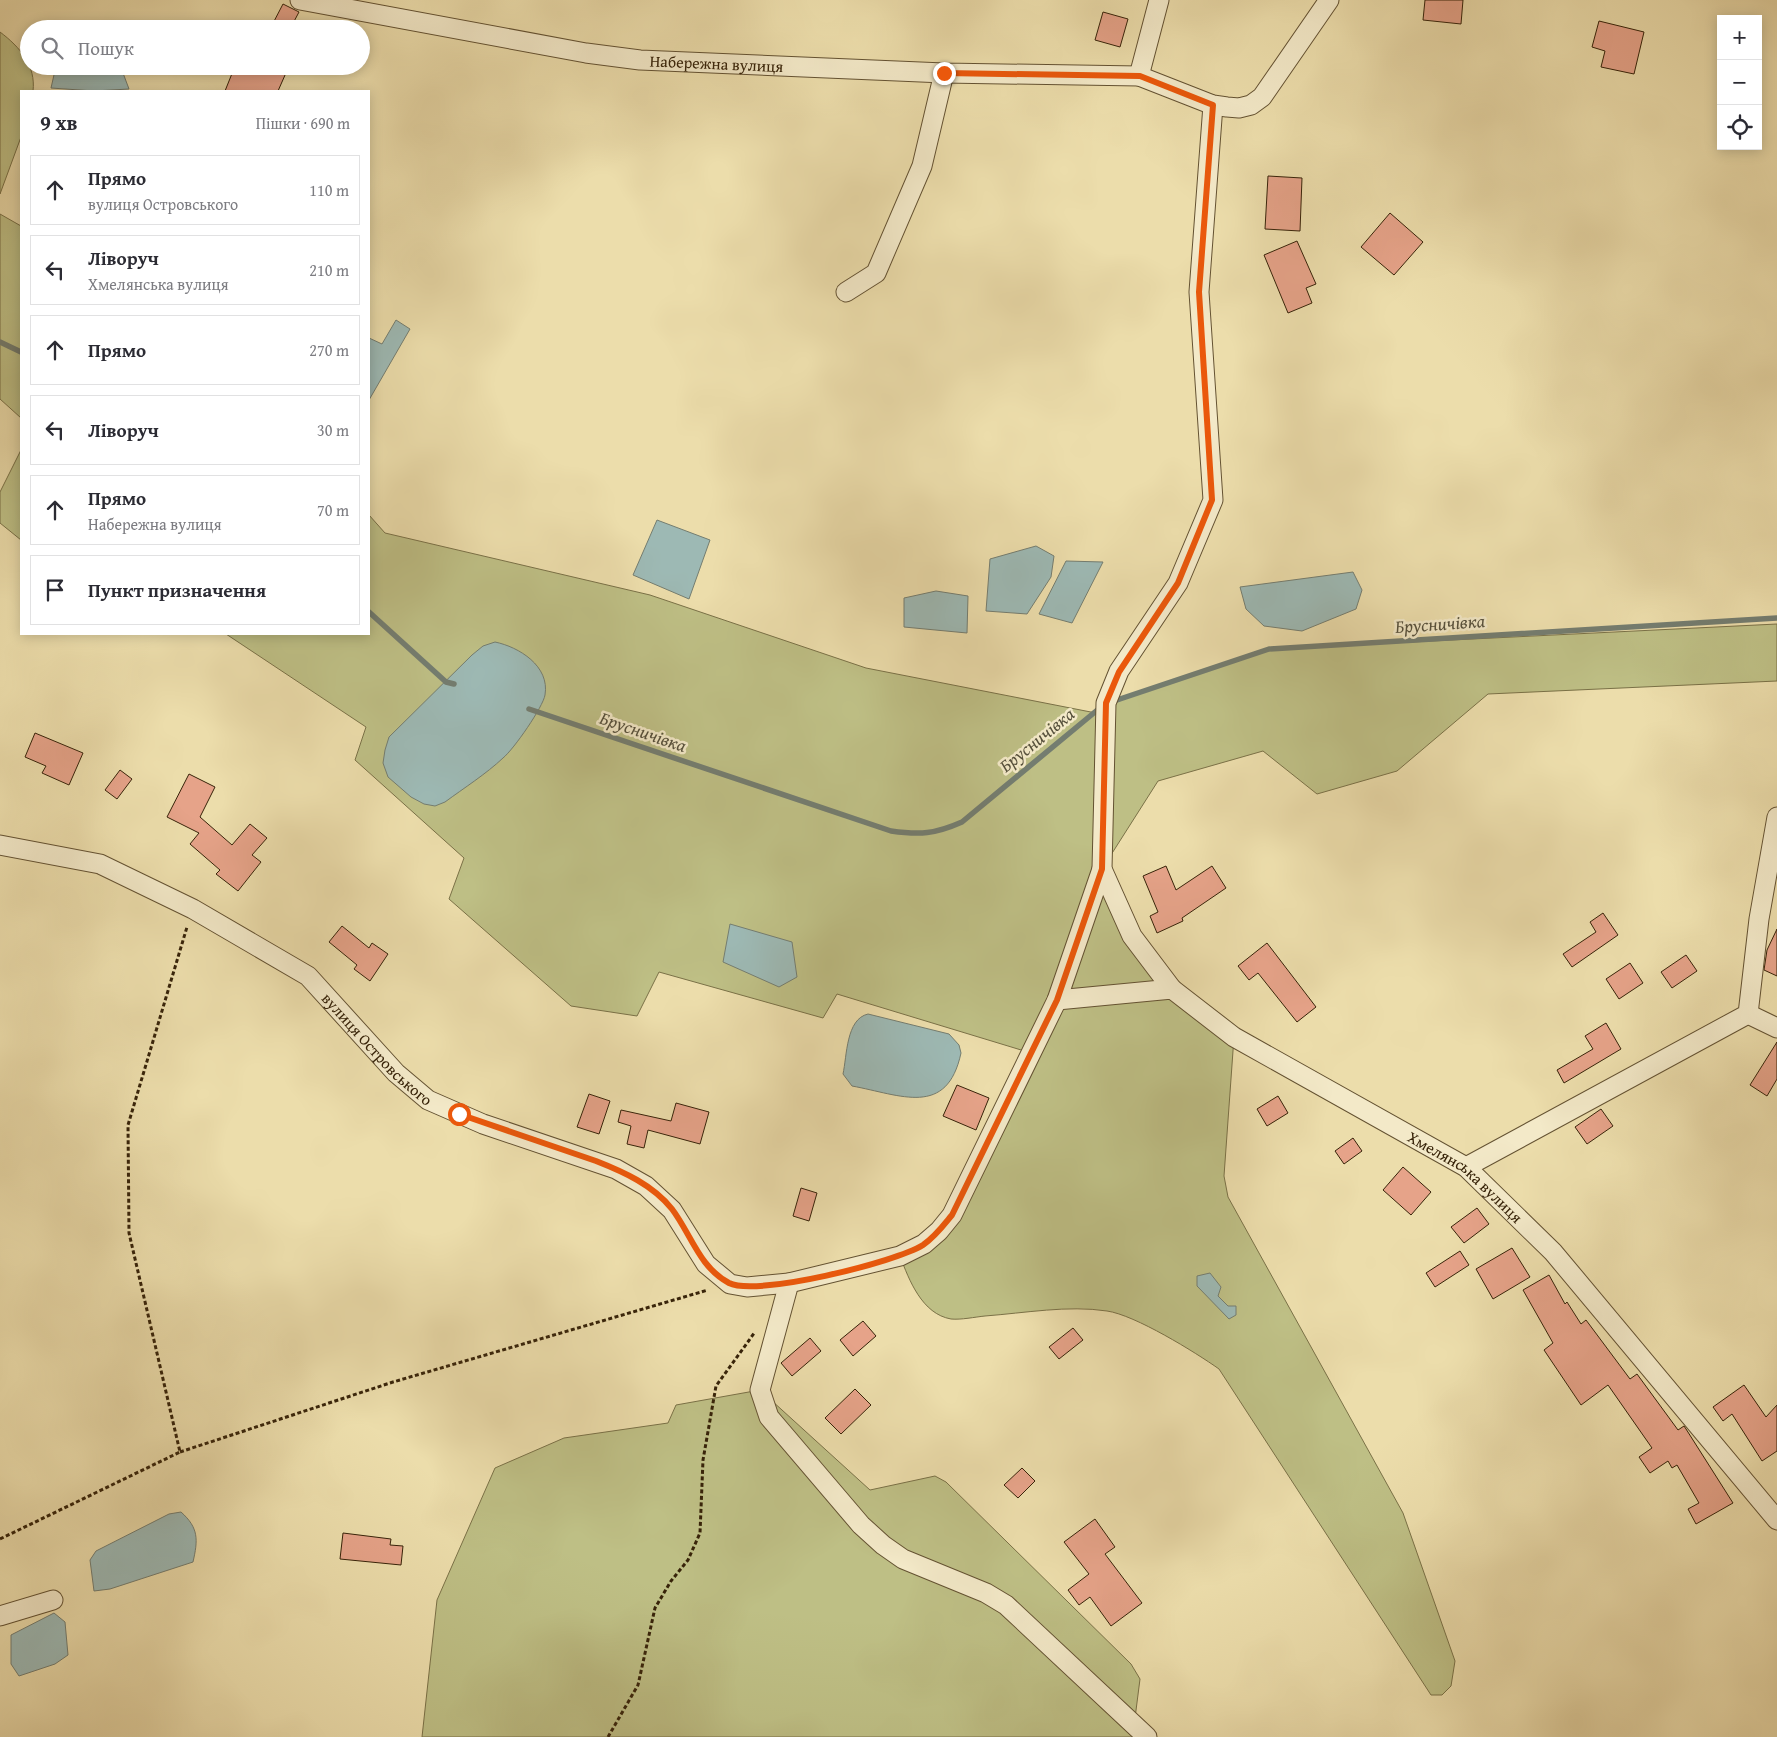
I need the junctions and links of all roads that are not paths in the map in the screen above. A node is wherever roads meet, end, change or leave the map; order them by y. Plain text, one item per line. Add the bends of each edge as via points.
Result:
1 (300, 0) edge
2 (1159, 0) edge
3 (1329, 0) edge
4 (944, 73) junction
5 (1140, 76) junction
6 (1213, 105) junction
7 (846, 292) dead end
8 (1777, 817) edge
9 (0, 845) edge
10 (1102, 869) junction
11 (1172, 989) junction
12 (1057, 1000) junction
13 (1748, 1014) junction
14 (1777, 1028) edge
15 (1466, 1167) junction
16 (789, 1283) junction
17 (1777, 1520) edge
18 (52, 1600) dead end
19 (0, 1616) edge
20 (1147, 1737) edge

1 - 4 street, Набережна вулиця via 640,60
2 - 5 street
3 - 6 street via 1262,97 1239,108
4 - 5 street, Набережна вулиця
4 - 7 street via 922,166 876,274
5 - 6 street
6 - 10 street via 1199,292 1212,500 1178,583 1119,672 1106,703
8 - 13 street via 1760,910
9 - 16 street, вулиця Островського via 100,864 193,909 308,976 396,1073 428,1100 483,1124 596,1161 646,1186 672,1210 706,1264 730,1284 747,1287
10 - 11 street, Хмелянська вулиця via 1132,936
10 - 12 street
11 - 12 street
11 - 15 street, Хмелянська вулиця via 1234,1037
12 - 16 street via 952,1215 940,1231 924,1244 900,1256
13 - 14 street
13 - 15 street
15 - 17 street, Хмелянська вулиця via 1553,1252
16 - 20 street via 760,1390 770,1417 861,1525 883,1545 902,1559 986,1593 1006,1605
18 - 19 street

